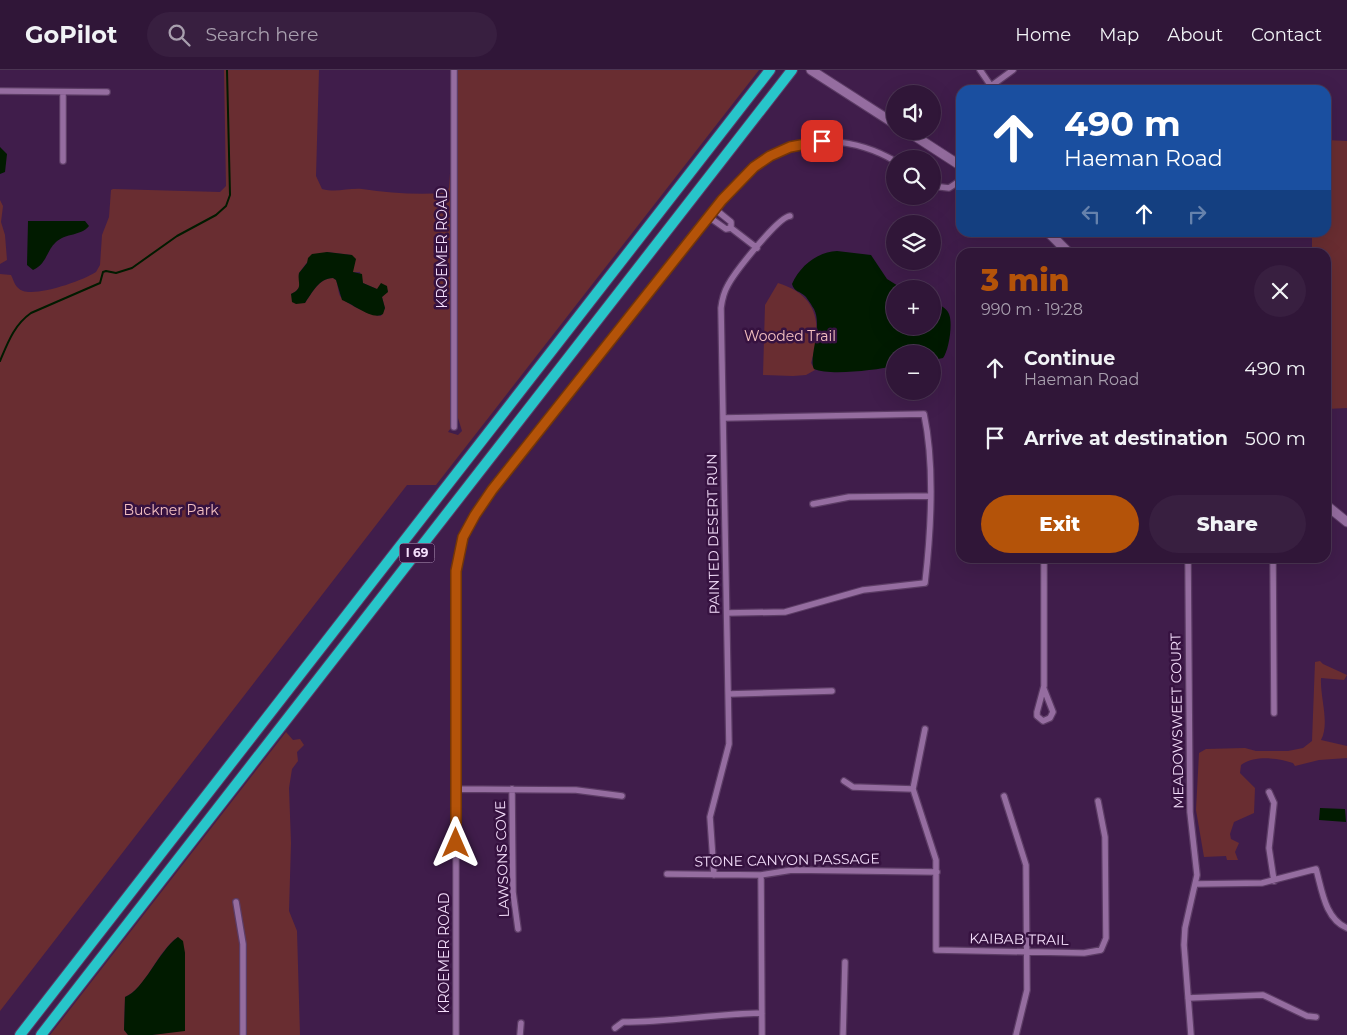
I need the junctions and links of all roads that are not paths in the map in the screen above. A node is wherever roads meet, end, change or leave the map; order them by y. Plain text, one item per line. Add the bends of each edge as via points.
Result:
1 (454, 70) edge
2 (770, 70) edge
3 (792, 70) edge
4 (980, 70) edge
5 (1013, 70) edge
6 (813, 71) edge
7 (988, 85) edge
8 (994, 85) edge
9 (0, 91) edge
10 (63, 92) junction
11 (107, 92) dead end
12 (886, 118) edge
13 (921, 140) edge
14 (886, 156) edge
15 (63, 161) dead end
16 (956, 163) edge
17 (956, 184) edge
18 (941, 187) edge
19 (715, 209) junction
20 (709, 216) junction
21 (790, 216) dead end
22 (732, 228) junction
23 (1053, 237) edge
24 (757, 248) junction
25 (1064, 248) edge
26 (724, 418) junction
27 (454, 427) dead end
28 (930, 496) junction
29 (812, 504) dead end
30 (1331, 509) edge
31 (1347, 522) edge
32 (1044, 563) edge
33 (1188, 563) edge
34 (1273, 563) edge
35 (727, 613) junction
36 (1044, 689) junction
37 (832, 691) dead end
38 (729, 694) junction
39 (1274, 713) dead end
40 (925, 729) dead end
41 (844, 781) dead end
42 (456, 789) junction
43 (512, 789) junction
44 (913, 789) junction
45 (1269, 792) dead end
46 (622, 796) dead end
47 (1004, 796) dead end
48 (1098, 801) dead end
49 (937, 872) junction
50 (667, 874) dead end
51 (714, 875) junction
52 (761, 875) junction
53 (1274, 881) junction
54 (1196, 884) junction
55 (236, 902) dead end
56 (1347, 928) edge
57 (518, 929) dead end
58 (1027, 952) junction
59 (845, 962) dead end
60 (1188, 998) junction
61 (762, 1013) junction
62 (1316, 1017) dead end
63 (521, 1022) dead end
64 (615, 1028) dead end
65 (20, 1035) edge
66 (42, 1035) edge
67 (243, 1035) edge
68 (456, 1035) edge
69 (520, 1035) edge
70 (762, 1035) edge
71 (843, 1035) edge
72 (1016, 1035) edge
73 (1191, 1035) edge

1 - 27 street, KROEMER ROAD
2 - 65 highway, I 69
3 - 66 highway, I 69
4 - 7 street
5 - 8 street
6 - 12 main road
9 - 10 street
10 - 11 street
10 - 15 street
13 - 16 main road
14 - 19 street, KROEMER ROAD via 873,149 842,142 822,141 790,147 754,167
17 - 18 street via 950,188
19 - 20 street, KROEMER ROAD
19 - 22 street via 731,222
20 - 22 street via 726,229
20 - 42 street, KROEMER ROAD via 529,444 475,515 463,537 457,559
21 - 24 street, PAINTED DESERT RUN via 779,221
22 - 24 street
23 - 25 main road
24 - 26 street, PAINTED DESERT RUN via 727,286 722,302
26 - 28 street via 924,414 929,437
26 - 35 street, PAINTED DESERT RUN
28 - 29 street via 849,497
28 - 35 street via 930,546 925,583 863,590 785,612
30 - 31 main road
32 - 36 street
33 - 54 street, MEADOWSWEET COURT via 1189,772
34 - 39 street
35 - 38 street, PAINTED DESERT RUN
36 - 36 street via 1037,712 1043,721 1050,718 1052,712
37 - 38 street
38 - 51 street, PAINTED DESERT RUN via 730,744 710,817
40 - 44 street
41 - 44 street via 853,787
42 - 43 street
42 - 68 street, KROEMER ROAD
43 - 46 street via 576,790
43 - 57 street, LAWSONS COVE via 513,892
44 - 49 street
45 - 53 street via 1274,803 1269,848
47 - 58 street via 1026,865
48 - 58 street, KAIBAB TRAIL via 1105,837 1106,938 1101,950 1084,953
49 - 52 street, STONE CANYON PASSAGE via 792,870
49 - 58 street, KAIBAB TRAIL via 936,950
50 - 51 street, STONE CANYON PASSAGE
51 - 52 street, STONE CANYON PASSAGE
52 - 61 street
53 - 54 street
53 - 56 street via 1316,870 1327,907 1340,925
54 - 60 street, MEADOWSWEET COURT via 1188,911 1184,945
55 - 67 street via 243,944
58 - 72 street via 1026,1001
59 - 71 street
60 - 62 street via 1263,995 1307,1016
60 - 73 street, MEADOWSWEET COURT
61 - 64 street via 623,1022
61 - 70 street
63 - 69 street

